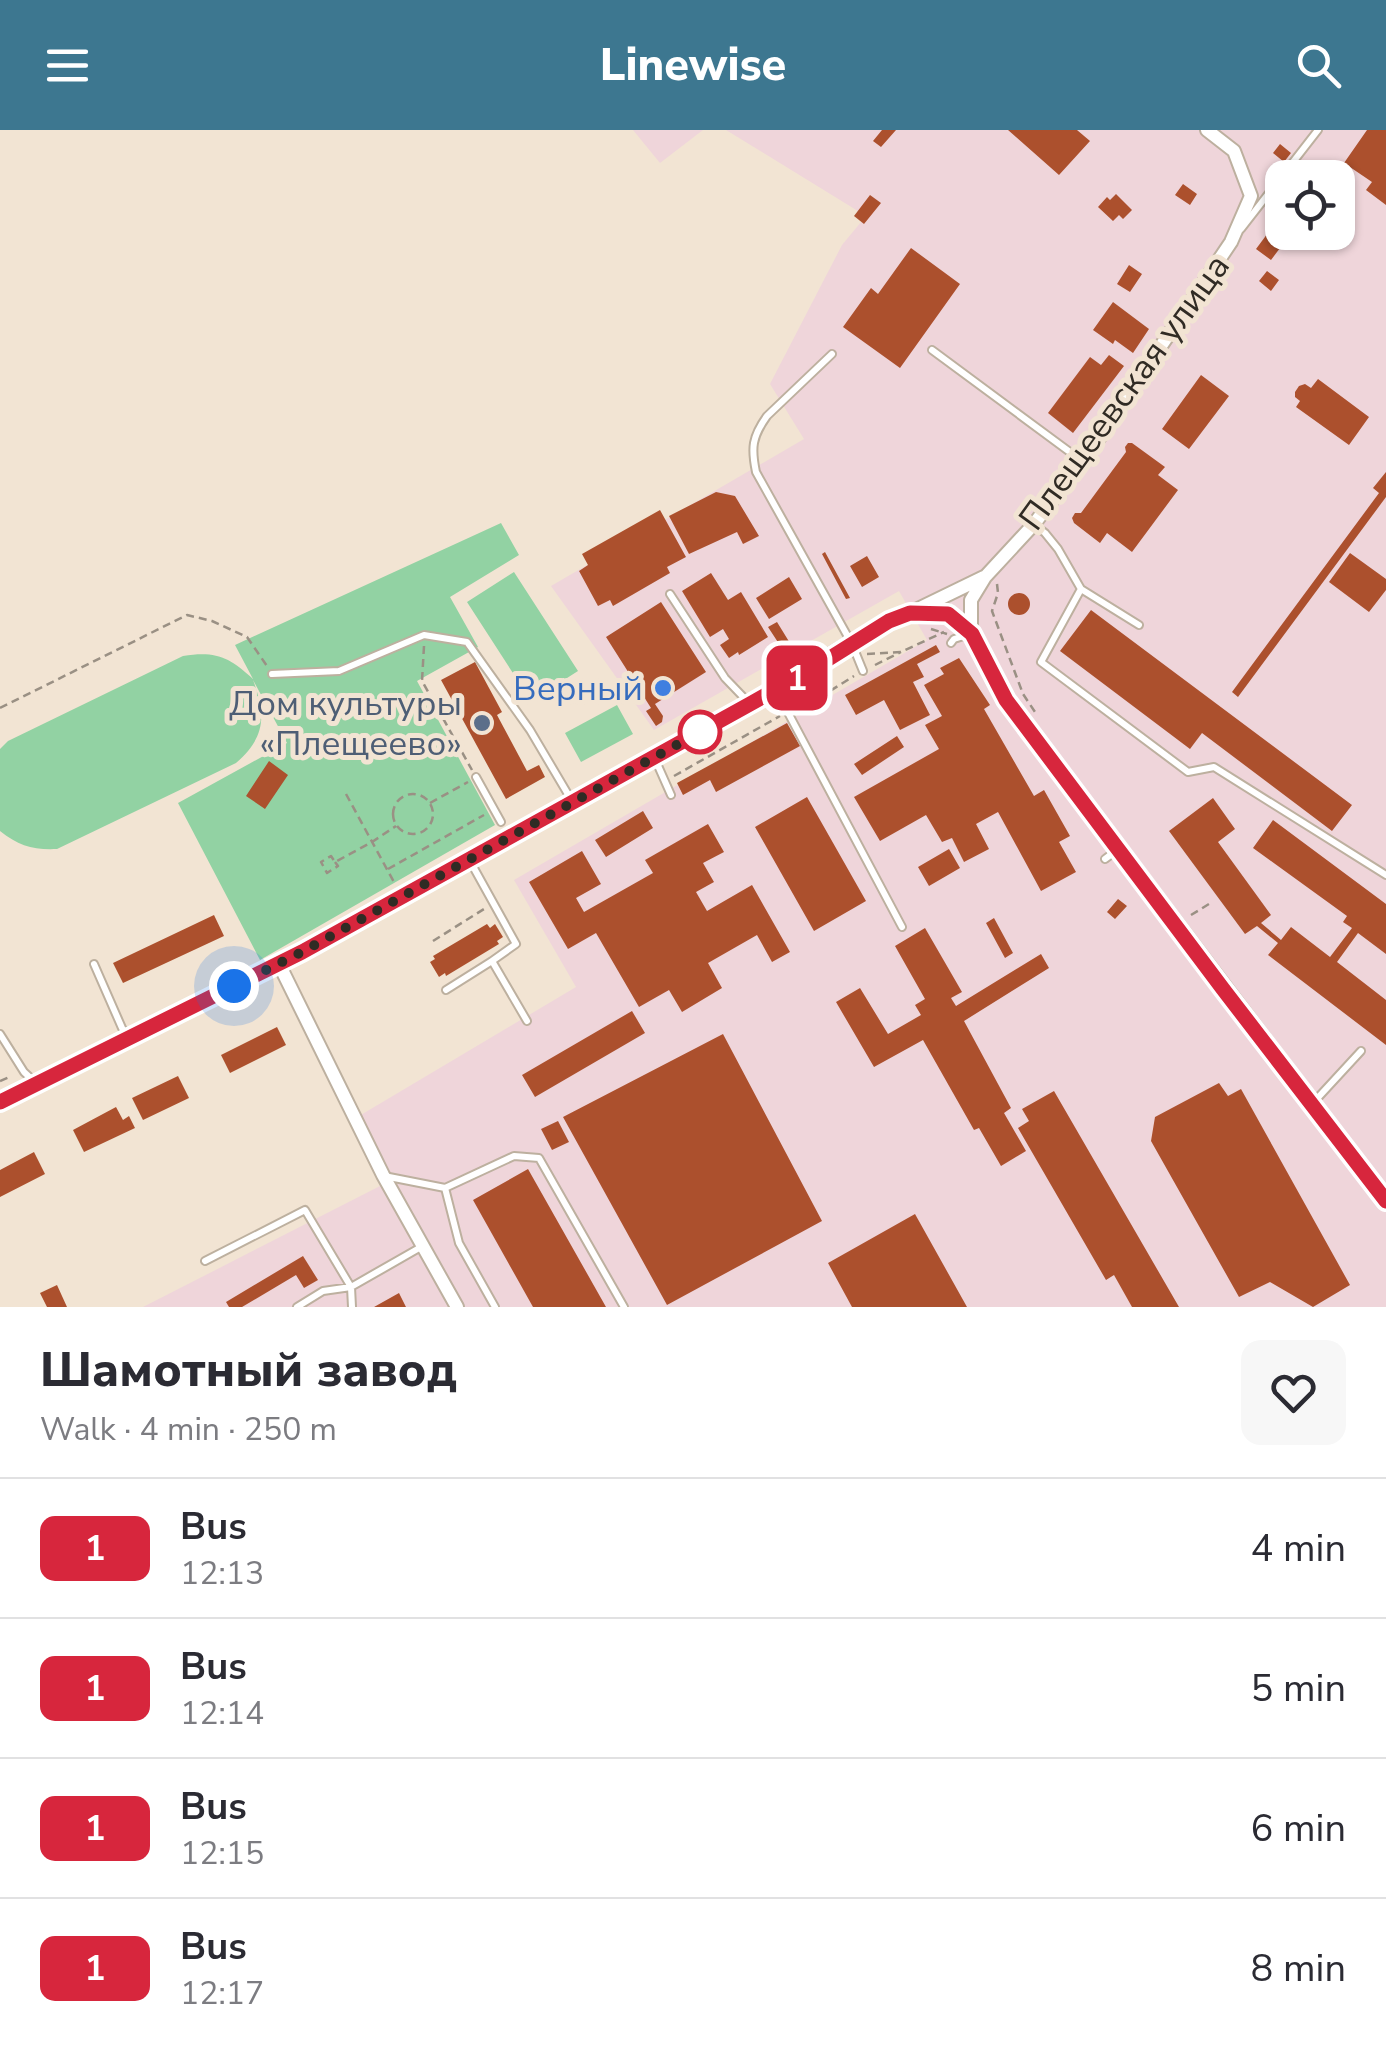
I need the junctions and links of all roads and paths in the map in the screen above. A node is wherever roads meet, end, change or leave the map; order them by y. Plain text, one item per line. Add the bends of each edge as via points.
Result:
1 (1208, 130) edge
2 (1318, 130) edge
3 (1231, 242) junction
4 (932, 350) dead end
5 (832, 354) dead end
6 (1082, 461) junction
7 (1034, 524) junction
8 (986, 577) junction
9 (1081, 589) junction
10 (670, 594) dead end
11 (913, 620) junction
12 (1139, 625) dead end
13 (944, 632) junction
14 (424, 634) junction
15 (972, 634) junction
16 (952, 641) joint
17 (854, 650) junction
18 (901, 652) junction
19 (863, 671) junction
20 (272, 674) joint
21 (776, 690) junction
22 (750, 704) junction
23 (0, 708) edge
24 (788, 711) junction
25 (654, 758) junction
26 (476, 777) junction
27 (664, 782) junction
28 (346, 794) dead end
29 (671, 795) dead end
30 (430, 803) junction
31 (572, 803) junction
32 (494, 810) junction
33 (502, 822) dead end
34 (397, 825) junction
35 (372, 842) junction
36 (469, 860) junction
37 (334, 862) dead end
38 (388, 870) junction
39 (1386, 876) edge
40 (395, 882) dead end
41 (494, 903) junction
42 (1208, 904) dead end
43 (1185, 919) dead end
44 (902, 927) dead end
45 (432, 941) dead end
46 (492, 962) junction
47 (94, 964) dead end
48 (278, 964) junction
49 (446, 990) dead end
50 (527, 1021) dead end
51 (0, 1034) edge
52 (129, 1037) junction
53 (1361, 1051) dead end
54 (24, 1072) junction
55 (0, 1082) edge
56 (38, 1085) junction
57 (0, 1102) edge
58 (1312, 1104) junction
59 (382, 1176) junction
60 (445, 1188) junction
61 (1386, 1202) edge
62 (422, 1246) junction
63 (205, 1260) dead end
64 (351, 1286) junction
65 (296, 1307) edge
66 (352, 1307) edge
67 (456, 1307) edge
68 (495, 1307) edge
69 (624, 1307) edge

1 - 3 street, Плещеевская улица via 1234,151 1251,196
2 - 3 lane
3 - 6 street, Плещеевская улица
4 - 6 lane
5 - 17 lane via 767,416 751,450 756,472
6 - 7 street, Плещеевская улица
7 - 8 street, Плещеевская улица
7 - 9 lane
8 - 11 street
8 - 15 street, Плещеевская улица via 972,600
9 - 12 lane
9 - 39 lane via 1041,662 1188,772 1214,767
10 - 22 lane
11 - 13 path
11 - 15 street via 948,614
11 - 17 street via 889,621
13 - 16 path
13 - 18 path
14 - 20 lane via 339,671
14 - 26 path via 422,681
14 - 31 lane via 467,642
15 - 16 lane
15 - 58 street via 1006,700 1111,854
17 - 18 path
17 - 19 lane
17 - 21 street
18 - 19 path
19 - 24 path
20 - 23 path via 247,638 187,615
21 - 22 street
21 - 24 lane
22 - 25 street
24 - 27 path
24 - 44 lane
25 - 27 lane
25 - 31 street
26 - 30 path
26 - 32 lane
27 - 29 lane
28 - 35 path
30 - 34 path via 432,820 425,830 412,834
30 - 34 path via 420,795 401,798 394,810
31 - 36 street
32 - 33 lane
32 - 38 path
34 - 35 path
35 - 37 path
35 - 38 path
36 - 41 lane
36 - 48 street
38 - 40 path
41 - 45 path
41 - 46 lane via 516,944
42 - 43 path
46 - 49 lane
46 - 50 lane
47 - 52 lane
48 - 52 street
48 - 59 street
51 - 54 lane
52 - 56 street
53 - 58 lane
54 - 55 path
54 - 56 lane
56 - 57 street
58 - 61 street
59 - 60 lane
59 - 62 street
60 - 68 lane via 459,1243
60 - 69 lane via 514,1156 539,1158
62 - 64 lane
62 - 67 street
63 - 64 lane via 305,1210
64 - 65 lane via 323,1291
64 - 66 lane

